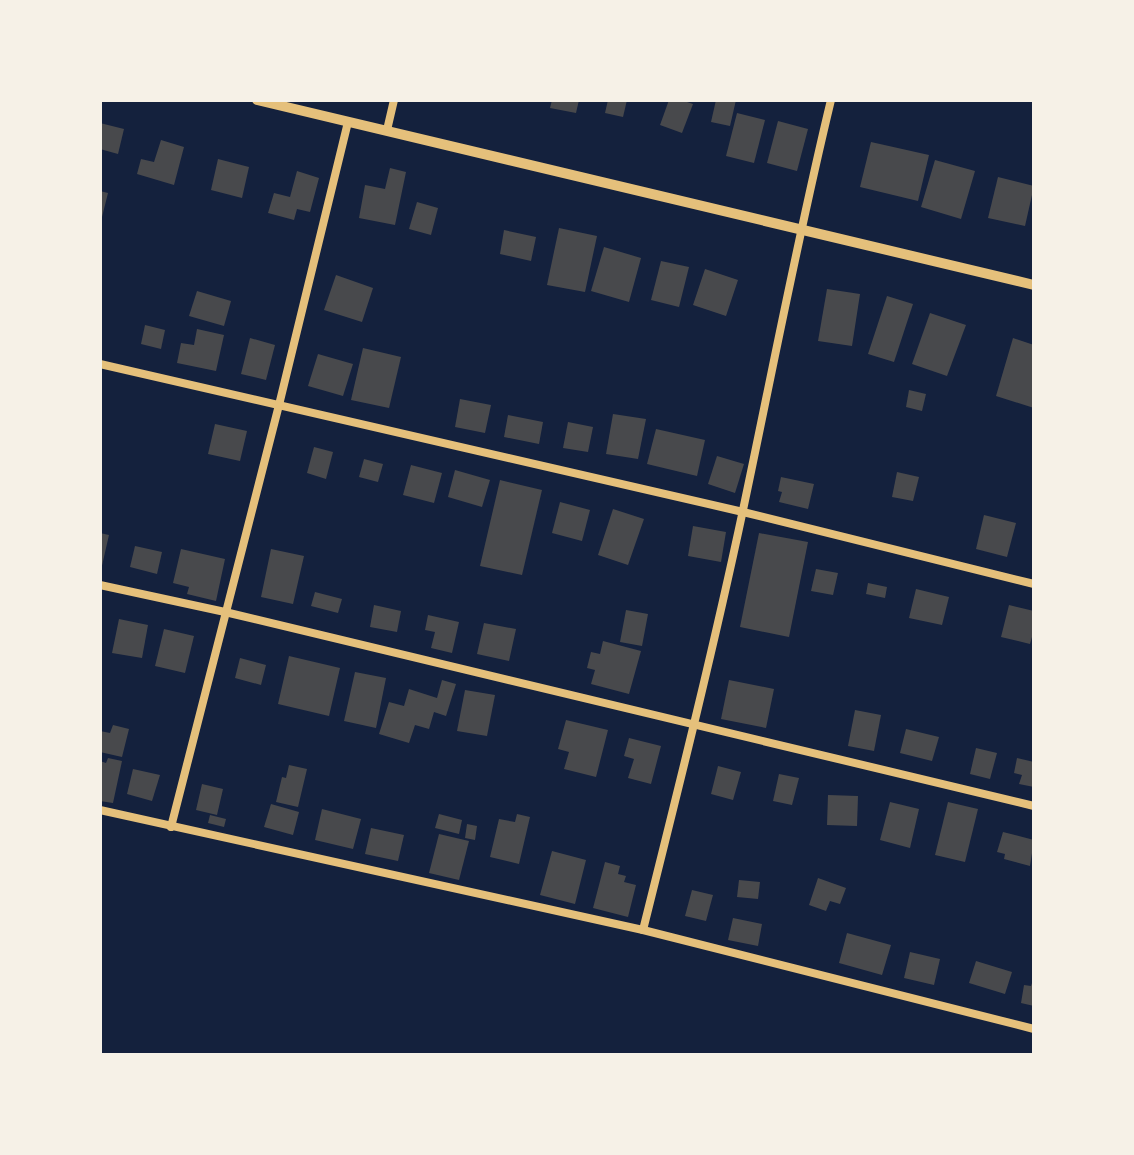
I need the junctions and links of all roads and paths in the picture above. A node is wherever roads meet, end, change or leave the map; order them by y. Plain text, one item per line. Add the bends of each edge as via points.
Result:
1 (257, 100) edge
2 (394, 100) edge
3 (831, 100) edge
4 (348, 122) junction
5 (387, 130) junction
6 (800, 229) junction
7 (1034, 285) edge
8 (100, 364) edge
9 (279, 405) junction
10 (743, 512) junction
11 (1034, 584) edge
12 (100, 585) edge
13 (225, 612) junction
14 (694, 727) junction
15 (1034, 806) edge
16 (100, 810) edge
17 (171, 827) junction
18 (643, 930) junction
19 (1034, 1029) edge

1 - 4 street
2 - 5 street
3 - 6 street
4 - 5 street
4 - 9 street
5 - 6 street
6 - 7 street
6 - 10 street
8 - 9 street
9 - 10 street
9 - 13 street
10 - 11 street
10 - 14 street
12 - 13 street
13 - 14 street
13 - 17 street
14 - 15 street
14 - 18 street
16 - 17 street
17 - 18 street
18 - 19 street

